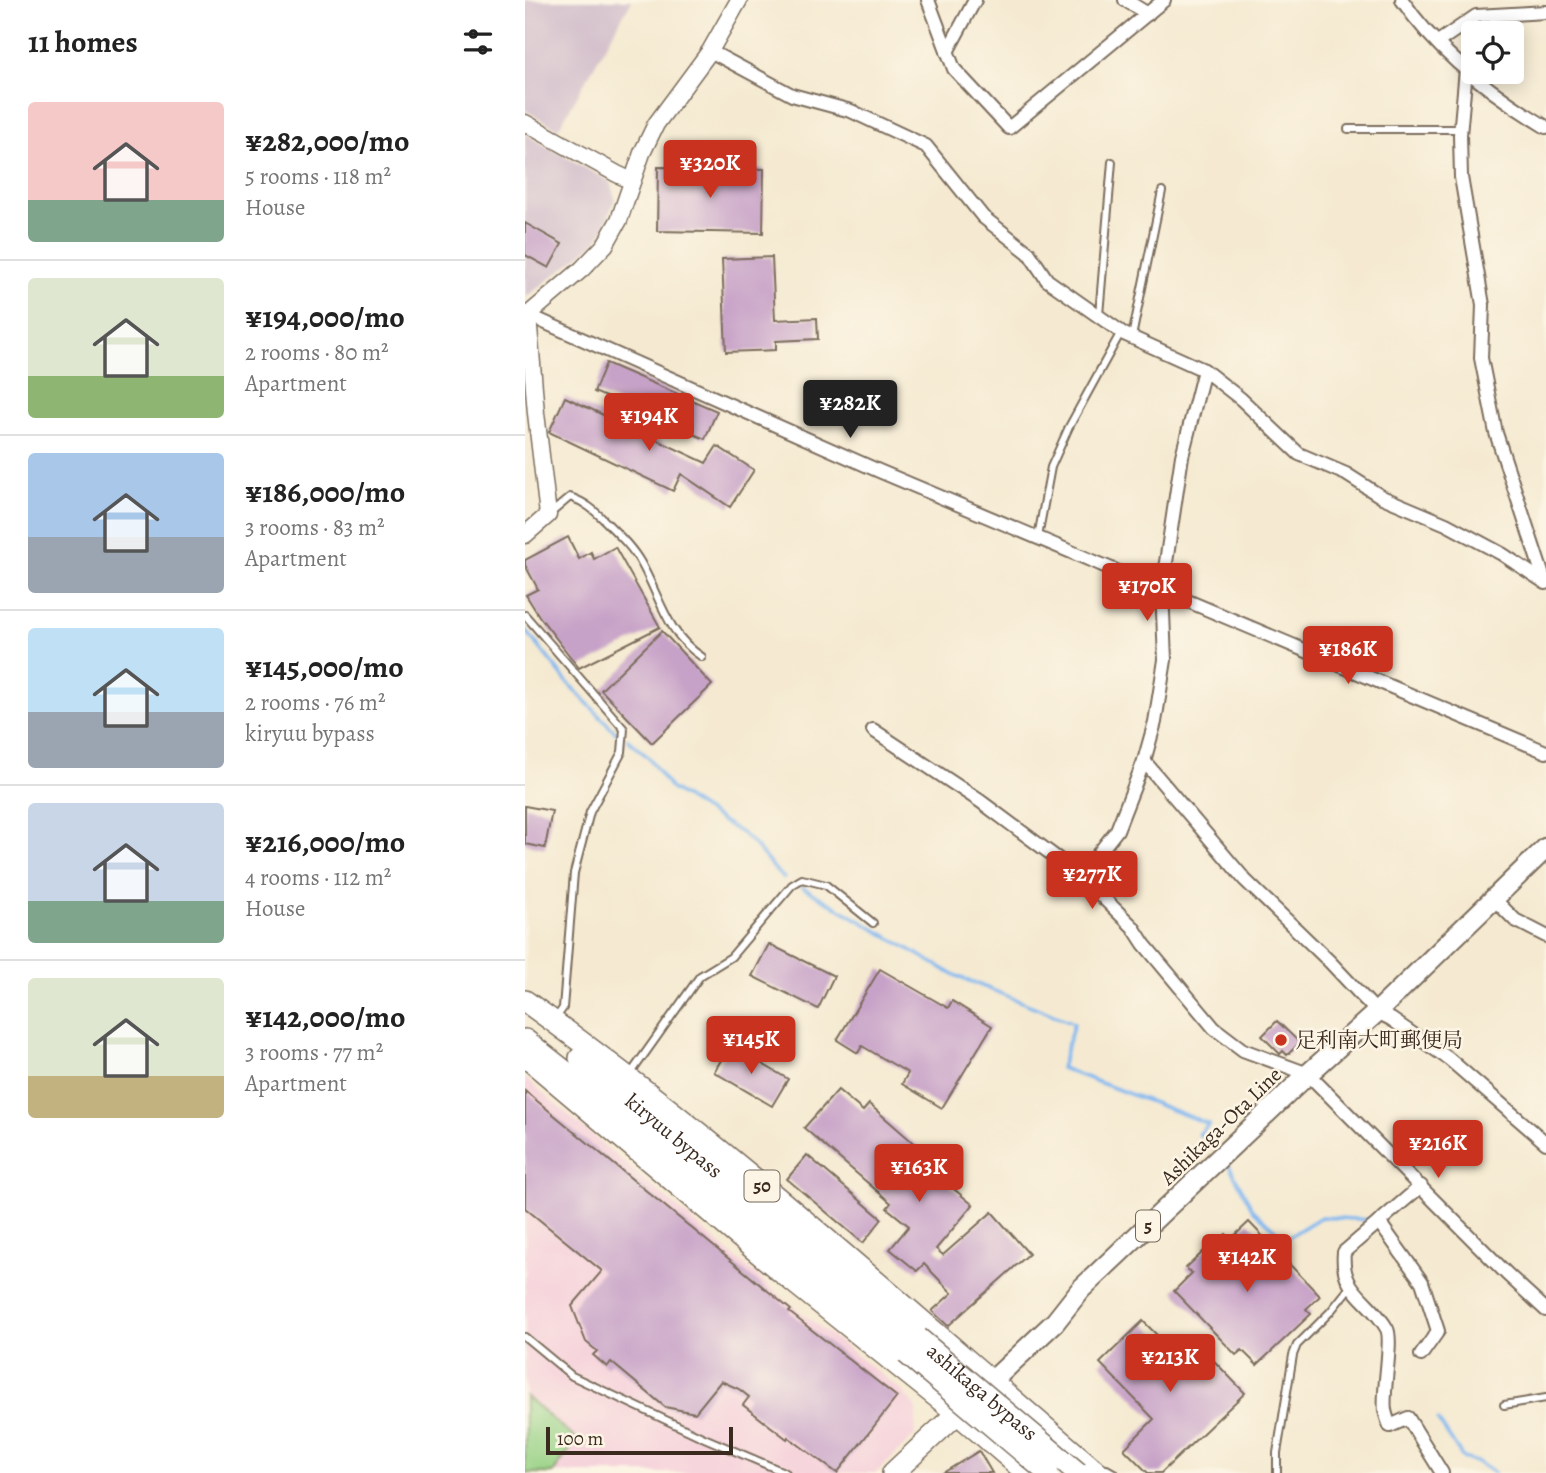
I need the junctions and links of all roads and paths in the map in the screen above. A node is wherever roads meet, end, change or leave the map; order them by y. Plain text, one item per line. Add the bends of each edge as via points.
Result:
1 (739, 0) edge
2 (929, 0) edge
3 (975, 0) edge
4 (1125, 0) edge
5 (1164, 0) edge
6 (1402, 0) edge
7 (1546, 12) edge
8 (1148, 14) junction
9 (1438, 42) junction
10 (710, 51) junction
11 (947, 52) junction
12 (1461, 64) edge
13 (1465, 84) edge
14 (1487, 84) edge
15 (525, 123) edge
16 (1546, 127) edge
17 (1348, 129) dead end
18 (1461, 129) junction
19 (1112, 163) dead end
20 (632, 181) junction
21 (1162, 191) dead end
22 (528, 315) junction
23 (1099, 316) junction
24 (1126, 335) junction
25 (1204, 370) junction
26 (548, 515) junction
27 (525, 535) edge
28 (1038, 537) junction
29 (1546, 583) edge
30 (1162, 589) junction
31 (525, 615) edge
32 (702, 657) dead end
33 (873, 730) dead end
34 (1546, 752) edge
35 (1144, 761) junction
36 (1546, 848) edge
37 (1081, 876) junction
38 (1494, 899) junction
39 (873, 923) dead end
40 (1546, 936) edge
41 (525, 1002) edge
42 (1377, 1012) junction
43 (525, 1016) edge
44 (553, 1021) junction
45 (525, 1040) edge
46 (525, 1056) edge
47 (1308, 1074) junction
48 (628, 1077) junction
49 (1546, 1143) edge
50 (1421, 1186) junction
51 (1379, 1222) junction
52 (1350, 1287) junction
53 (1546, 1310) edge
54 (525, 1337) edge
55 (912, 1346) junction
56 (1420, 1355) dead end
57 (991, 1382) junction
58 (1546, 1398) edge
59 (1504, 1405) dead end
60 (957, 1413) junction
61 (786, 1473) edge
62 (893, 1473) edge
63 (1027, 1473) edge
64 (1048, 1473) edge
65 (1078, 1473) edge
66 (1099, 1473) edge
67 (1114, 1473) edge
68 (1277, 1473) edge
69 (1442, 1473) edge

1 - 10 street
2 - 11 street
3 - 11 street
4 - 8 street
5 - 8 street
6 - 9 street
7 - 9 street via 1476,16
8 - 11 street via 1009,128 954,69
9 - 12 street
10 - 20 street via 656,124
10 - 23 street via 792,95 851,111 926,146 983,217 1029,253 1047,280
13 - 18 street
14 - 16 street
15 - 20 street
17 - 18 lane
18 - 29 street via 1467,225 1483,305 1481,358 1496,433
19 - 23 lane
20 - 22 street via 605,245
21 - 24 lane
22 - 26 street
22 - 28 street
23 - 24 street
24 - 25 street
24 - 28 lane via 1069,428 1051,467
25 - 29 street via 1299,454 1446,524
25 - 30 street via 1182,456
26 - 27 street
26 - 32 lane via 570,497 593,509 640,561 678,638
28 - 30 street
30 - 34 street
30 - 35 street via 1165,660
31 - 44 lane via 624,729 622,752 590,811 574,873 563,1008
33 - 37 street
35 - 37 street via 1117,830
35 - 42 street via 1245,880
36 - 38 main road, Ashikaga-Ota Line / 5
37 - 47 street via 1133,927 1214,1028 1243,1050
38 - 40 street via 1515,920
38 - 42 main road, Ashikaga-Ota Line / 5
39 - 48 lane via 825,885 802,879 731,957 700,976
41 - 44 highway, 50
42 - 47 main road, Ashikaga-Ota Line / 5
42 - 49 street via 1449,1059
43 - 55 highway, kiryuu bypass / 50 via 680,1140
44 - 48 highway, 50
45 - 55 highway, kiryuu bypass / 50
46 - 60 highway, 50
47 - 50 street
47 - 57 main road, Ashikaga-Ota Line / 5 via 1081,1289 1055,1322
48 - 57 highway, 50 via 704,1136
50 - 51 street
50 - 53 street
51 - 52 street via 1343,1252 1342,1267
51 - 56 street via 1422,1282 1438,1331
52 - 68 lane via 1293,1355
52 - 69 street via 1389,1332 1385,1410 1390,1426 1408,1418
54 - 61 lane via 572,1376
55 - 64 highway, ashikaga bypass / 50, bridge
55 - 65 highway, ashikaga bypass / 50, bridge
57 - 60 highway
57 - 66 highway, 50
58 - 59 lane
60 - 62 highway
60 - 63 highway, 50
66 - 67 lane via 1107,1469

